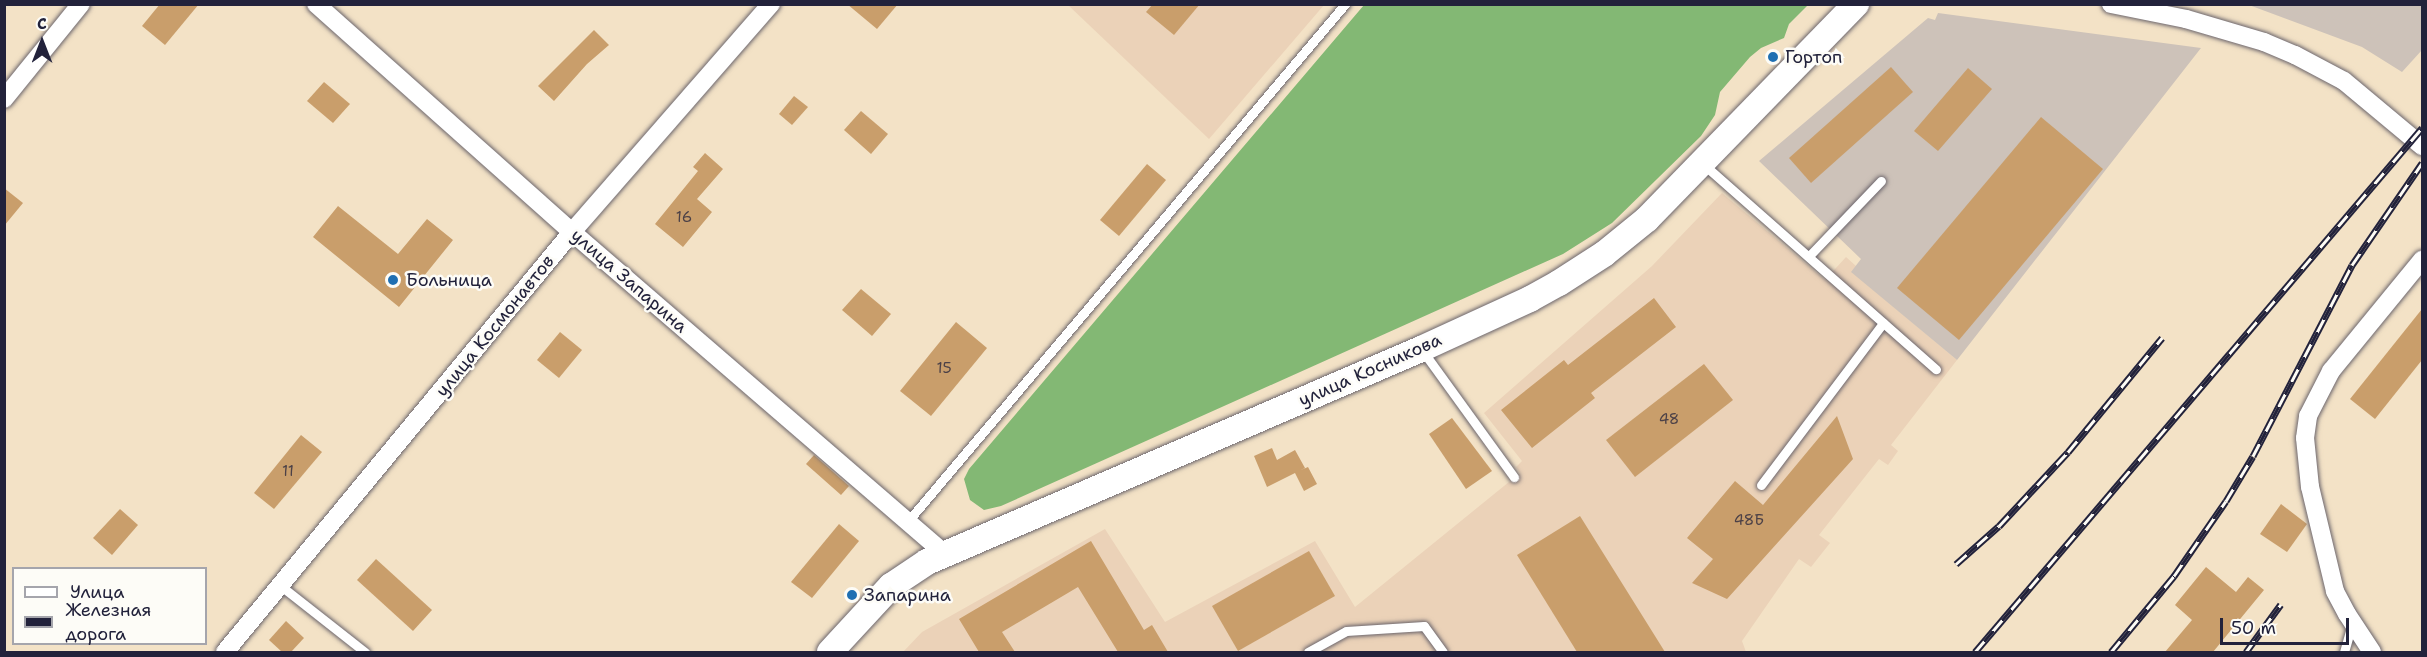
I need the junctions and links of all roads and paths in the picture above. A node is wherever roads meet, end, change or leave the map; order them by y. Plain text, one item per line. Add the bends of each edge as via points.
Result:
1 (81, 4) edge
2 (316, 4) edge
3 (771, 4) edge
4 (1345, 4) edge
5 (1856, 4) edge
6 (2111, 4) edge
7 (4, 99) edge
8 (2422, 146) edge
9 (1702, 163) junction
10 (1881, 181) dead end
11 (572, 232) junction
12 (1809, 256) junction
13 (2422, 260) edge
14 (1883, 323) junction
15 (1421, 348) junction
16 (1936, 369) dead end
17 (1514, 477) dead end
18 (1761, 485) dead end
19 (908, 521) junction
20 (945, 554) junction
21 (281, 586) junction
22 (2352, 624) junction
23 (225, 652) edge
24 (365, 652) edge
25 (830, 652) edge
26 (1308, 652) edge
27 (1443, 652) edge
28 (2344, 652) edge
29 (2373, 652) edge

1 - 7 street
2 - 11 street, улица Запарина
3 - 11 street, улица Космонавтов
4 - 19 lane
5 - 9 street, улица Косникова
6 - 8 street via 2186,19 2295,55 2344,81
9 - 12 lane
9 - 15 street, улица Косникова via 1647,219 1596,259 1530,299
10 - 12 lane
11 - 19 street, улица Запарина
11 - 21 street, улица Космонавтов
12 - 14 lane
13 - 22 street via 2331,371 2308,416 2306,459 2317,519 2335,591
14 - 16 lane
14 - 18 lane
15 - 17 lane
15 - 20 street, улица Косникова
19 - 20 street, улица Запарина
20 - 25 street, улица Косникова via 908,572 891,586
21 - 23 street, улица Космонавтов
21 - 24 lane
22 - 28 lane
22 - 29 street
26 - 27 lane via 1346,631 1425,626

